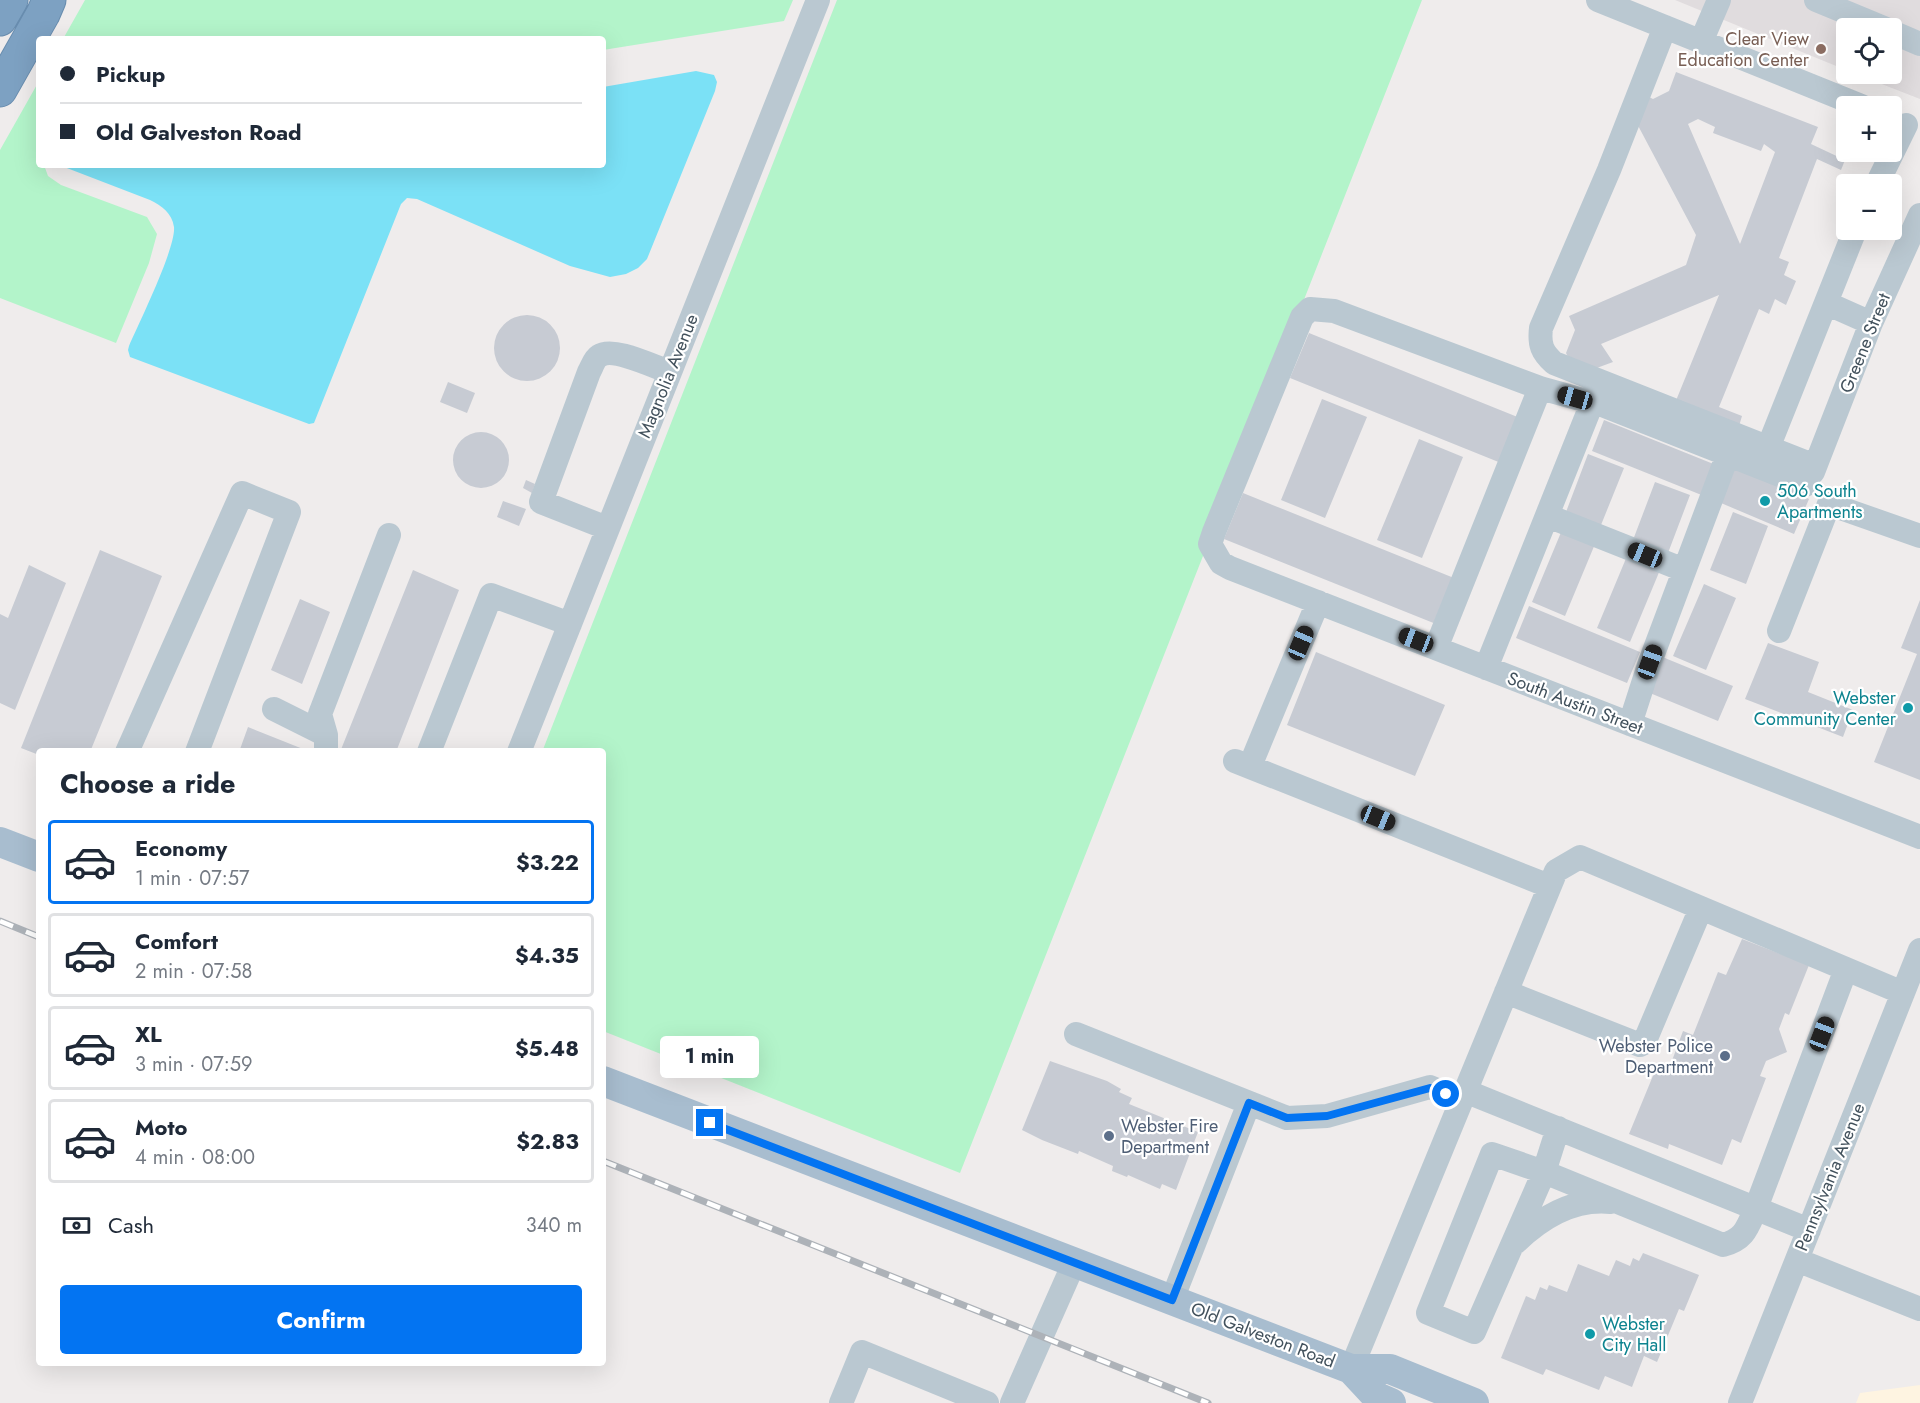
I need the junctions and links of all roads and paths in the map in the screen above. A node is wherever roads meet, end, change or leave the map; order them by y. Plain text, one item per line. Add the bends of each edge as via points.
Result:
1 (11, 0) edge
2 (49, 0) edge
3 (818, 0) edge
4 (1598, 0) edge
5 (1719, 0) edge
6 (1816, 0) edge
7 (1860, 18) edge
8 (0, 19) edge
9 (1665, 27) junction
10 (1902, 36) edge
11 (1701, 42) junction
12 (1920, 44) edge
13 (0, 90) edge
14 (1836, 96) edge
15 (1906, 124) edge
16 (1881, 174) edge
17 (1920, 215) edge
18 (1851, 240) edge
19 (1826, 303) junction
20 (1871, 323) junction
21 (670, 372) junction
22 (1540, 388) junction
23 (1592, 403) junction
24 (1768, 448) junction
25 (1728, 454) junction
26 (1811, 474) junction
27 (1548, 516) junction
28 (607, 528) junction
29 (389, 535) dead end
30 (1920, 536) edge
31 (1684, 570) junction
32 (1318, 602) junction
33 (570, 624) junction
34 (1779, 631) dead end
35 (1436, 648) junction
36 (1486, 668) junction
37 (274, 709) dead end
38 (1629, 724) junction
39 (326, 743) edge
40 (129, 748) edge
41 (199, 748) edge
42 (431, 748) edge
43 (521, 748) edge
44 (1920, 837) edge
45 (0, 842) edge
46 (36, 856) edge
47 (1549, 886) junction
48 (1701, 908) junction
49 (1920, 950) edge
50 (1846, 969) junction
51 (1506, 992) junction
52 (1903, 993) junction
53 (1076, 1034) dead end
54 (606, 1083) edge
55 (1463, 1096) junction
56 (1249, 1103) junction
57 (1558, 1128) junction
58 (1544, 1172) junction
59 (1619, 1203) junction
60 (1756, 1208) junction
61 (1809, 1230) junction
62 (1510, 1249) junction
63 (1797, 1260) junction
64 (1074, 1263) junction
65 (1172, 1300) junction
66 (1920, 1309) edge
67 (1351, 1370) junction
68 (841, 1403) edge
69 (987, 1403) edge
70 (1012, 1403) edge
71 (1390, 1403) edge
72 (1474, 1403) edge
73 (1740, 1403) edge

1 - 8 highway
2 - 13 highway
3 - 21 street, Magnolia Avenue
4 - 9 street
5 - 11 street
6 - 7 street
9 - 11 street
9 - 24 street via 1610,170 1541,328 1539,342 1543,353 1554,363
10 - 12 street
11 - 14 street
15 - 16 street
17 - 20 street, Greene Street
18 - 19 street
19 - 20 street
19 - 24 street
20 - 26 street, Greene Street
21 - 28 street, Magnolia Avenue
21 - 28 street via 605,353 597,357 589,372 541,502
22 - 23 street
22 - 32 street, South Austin Street via 1334,311 1310,309 1302,317 1210,544 1221,563 1230,568
22 - 35 street
23 - 25 street
23 - 27 street
24 - 26 street
25 - 26 street
25 - 31 street
27 - 31 street
27 - 36 street
28 - 33 street, Magnolia Avenue
29 - 39 street via 320,714
30 - 34 street via 1829,504
31 - 38 street
32 - 35 street, South Austin Street
32 - 47 street via 1243,764
33 - 42 street via 491,596
33 - 43 street, Magnolia Avenue
35 - 36 street, South Austin Street
36 - 38 street, South Austin Street
37 - 39 street
38 - 44 street, South Austin Street
40 - 41 street via 242,493 289,512
45 - 46 main road
47 - 48 street via 1556,871 1580,857
47 - 51 street
48 - 50 street
48 - 51 street via 1640,1046
49 - 52 street, Pennsylvania Avenue
50 - 52 street
50 - 60 street
51 - 55 street
52 - 61 street, Pennsylvania Avenue
53 - 56 street
54 - 64 main road, Old Galveston Road
55 - 56 street via 1430,1088 1327,1116 1287,1118
55 - 57 street
55 - 67 street
56 - 65 street
57 - 58 street
57 - 60 street
58 - 59 street
58 - 62 street
58 - 62 street via 1492,1154 1428,1313 1474,1332
59 - 60 street via 1723,1245 1737,1241
59 - 62 street via 1586,1202 1556,1212
60 - 61 street
61 - 63 street, Pennsylvania Avenue
63 - 66 street
63 - 73 street, Pennsylvania Avenue
64 - 65 main road, Old Galveston Road
64 - 70 street
65 - 67 main road, Old Galveston Road
67 - 71 main road, Old Galveston Road via 1377,1398
67 - 72 main road, Old Galveston Road via 1390,1370
68 - 69 street via 862,1352

